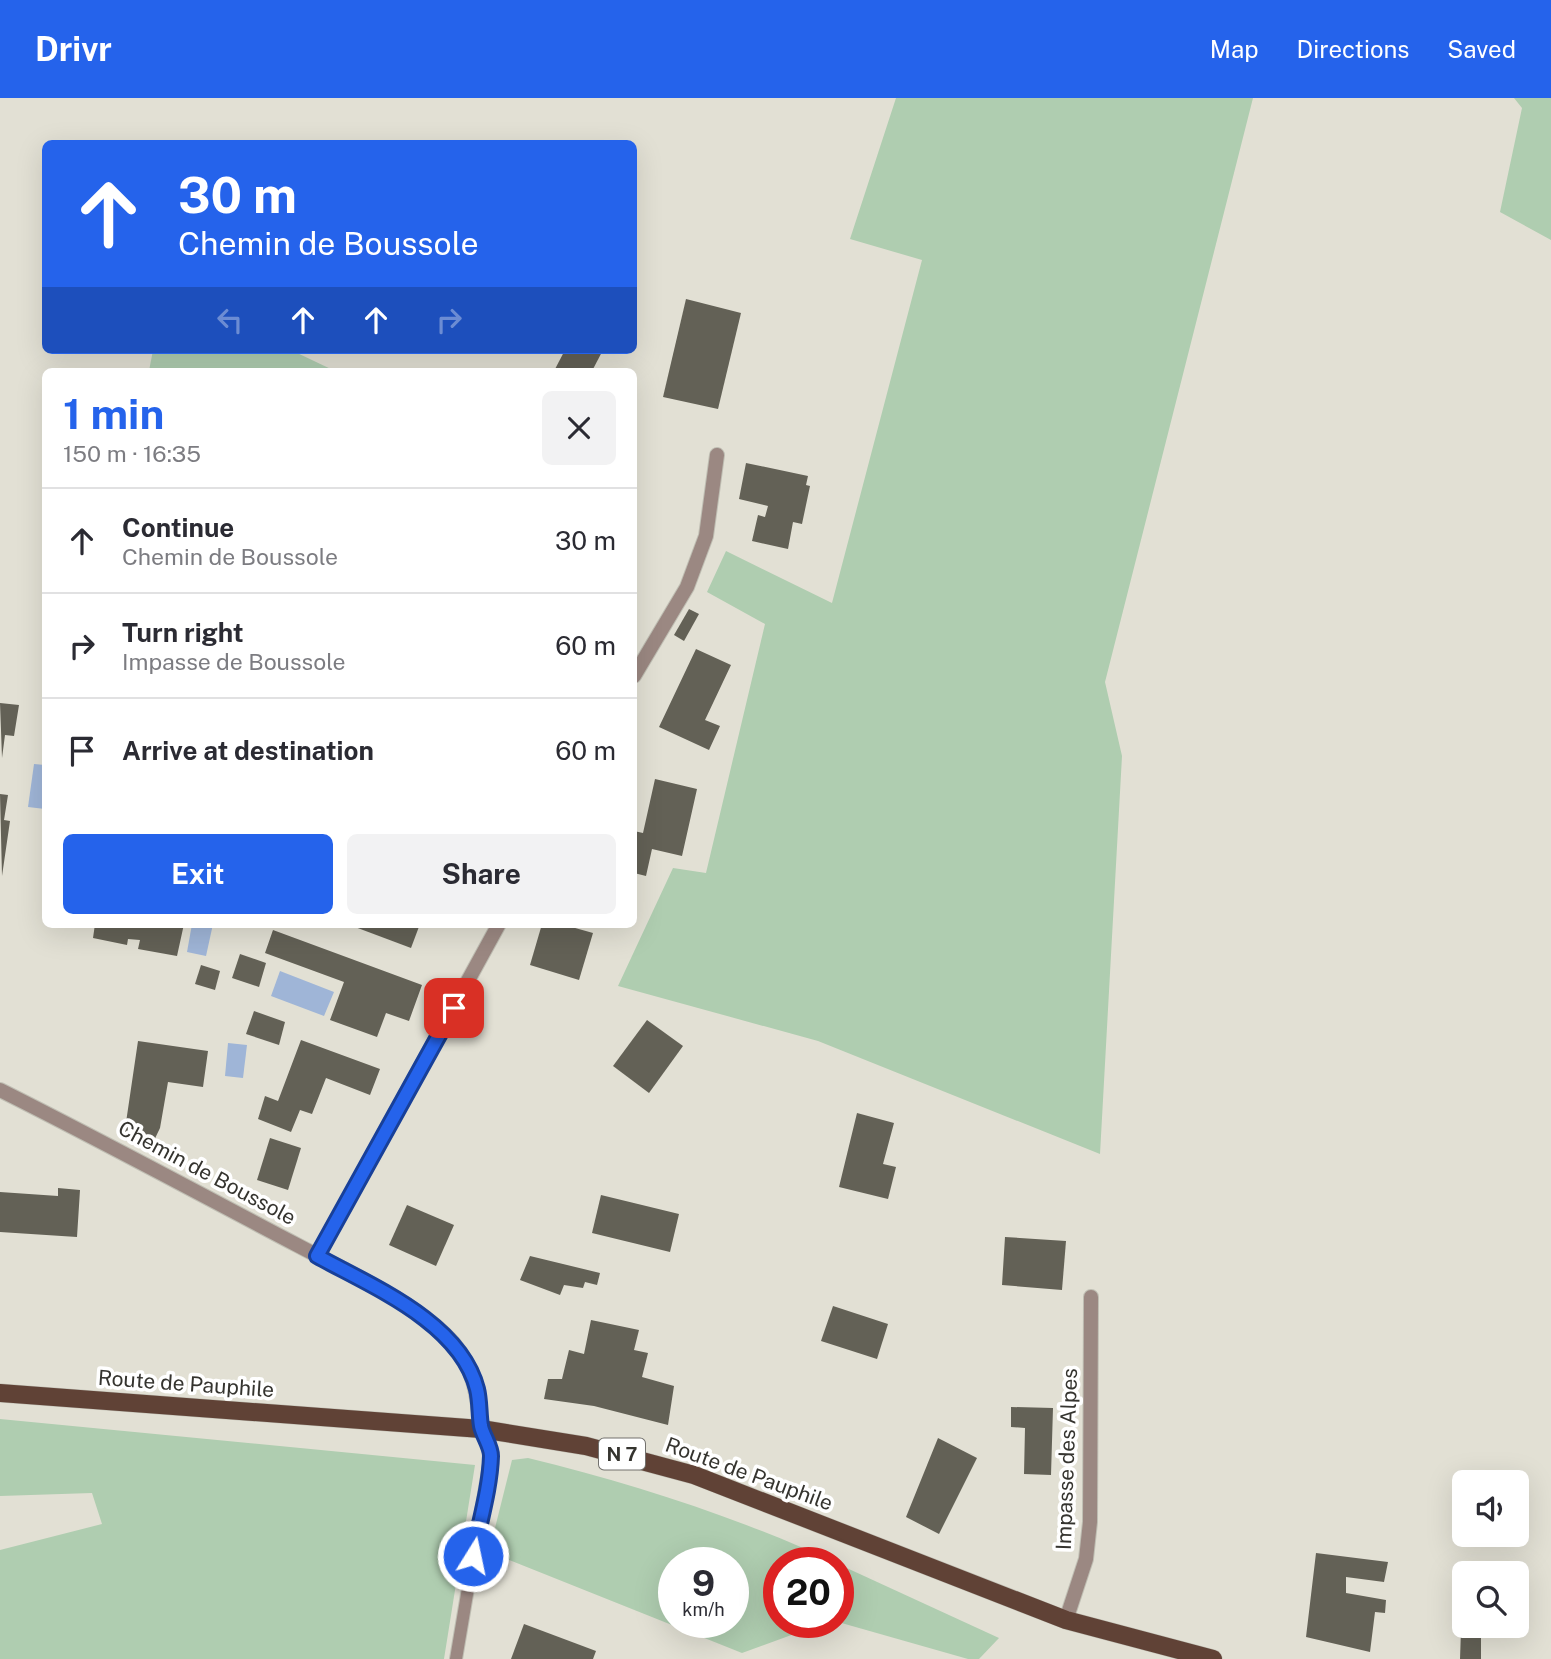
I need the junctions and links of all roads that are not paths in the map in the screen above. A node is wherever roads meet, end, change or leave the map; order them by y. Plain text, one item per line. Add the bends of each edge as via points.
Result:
1 (717, 455) dead end
2 (637, 671) edge
3 (497, 928) edge
4 (0, 1090) edge
5 (317, 1256) junction
6 (1091, 1297) dead end
7 (0, 1393) edge
8 (481, 1429) junction
9 (1066, 1620) junction
10 (456, 1659) edge
11 (1213, 1659) edge

1 - 2 street via 706,536 687,587
3 - 5 street
4 - 5 street, Chemin de Boussole
5 - 8 street, Chemin de Boussole via 396,1300 454,1344 477,1388
6 - 9 street, Impasse des Alpes via 1090,1522 1086,1559
7 - 8 main road, Route de Pauphile / N 7
8 - 9 main road, Route de Pauphile / N 7 via 586,1446 694,1475
8 - 10 lane via 491,1454
9 - 11 main road, Route de Pauphile / N 7

